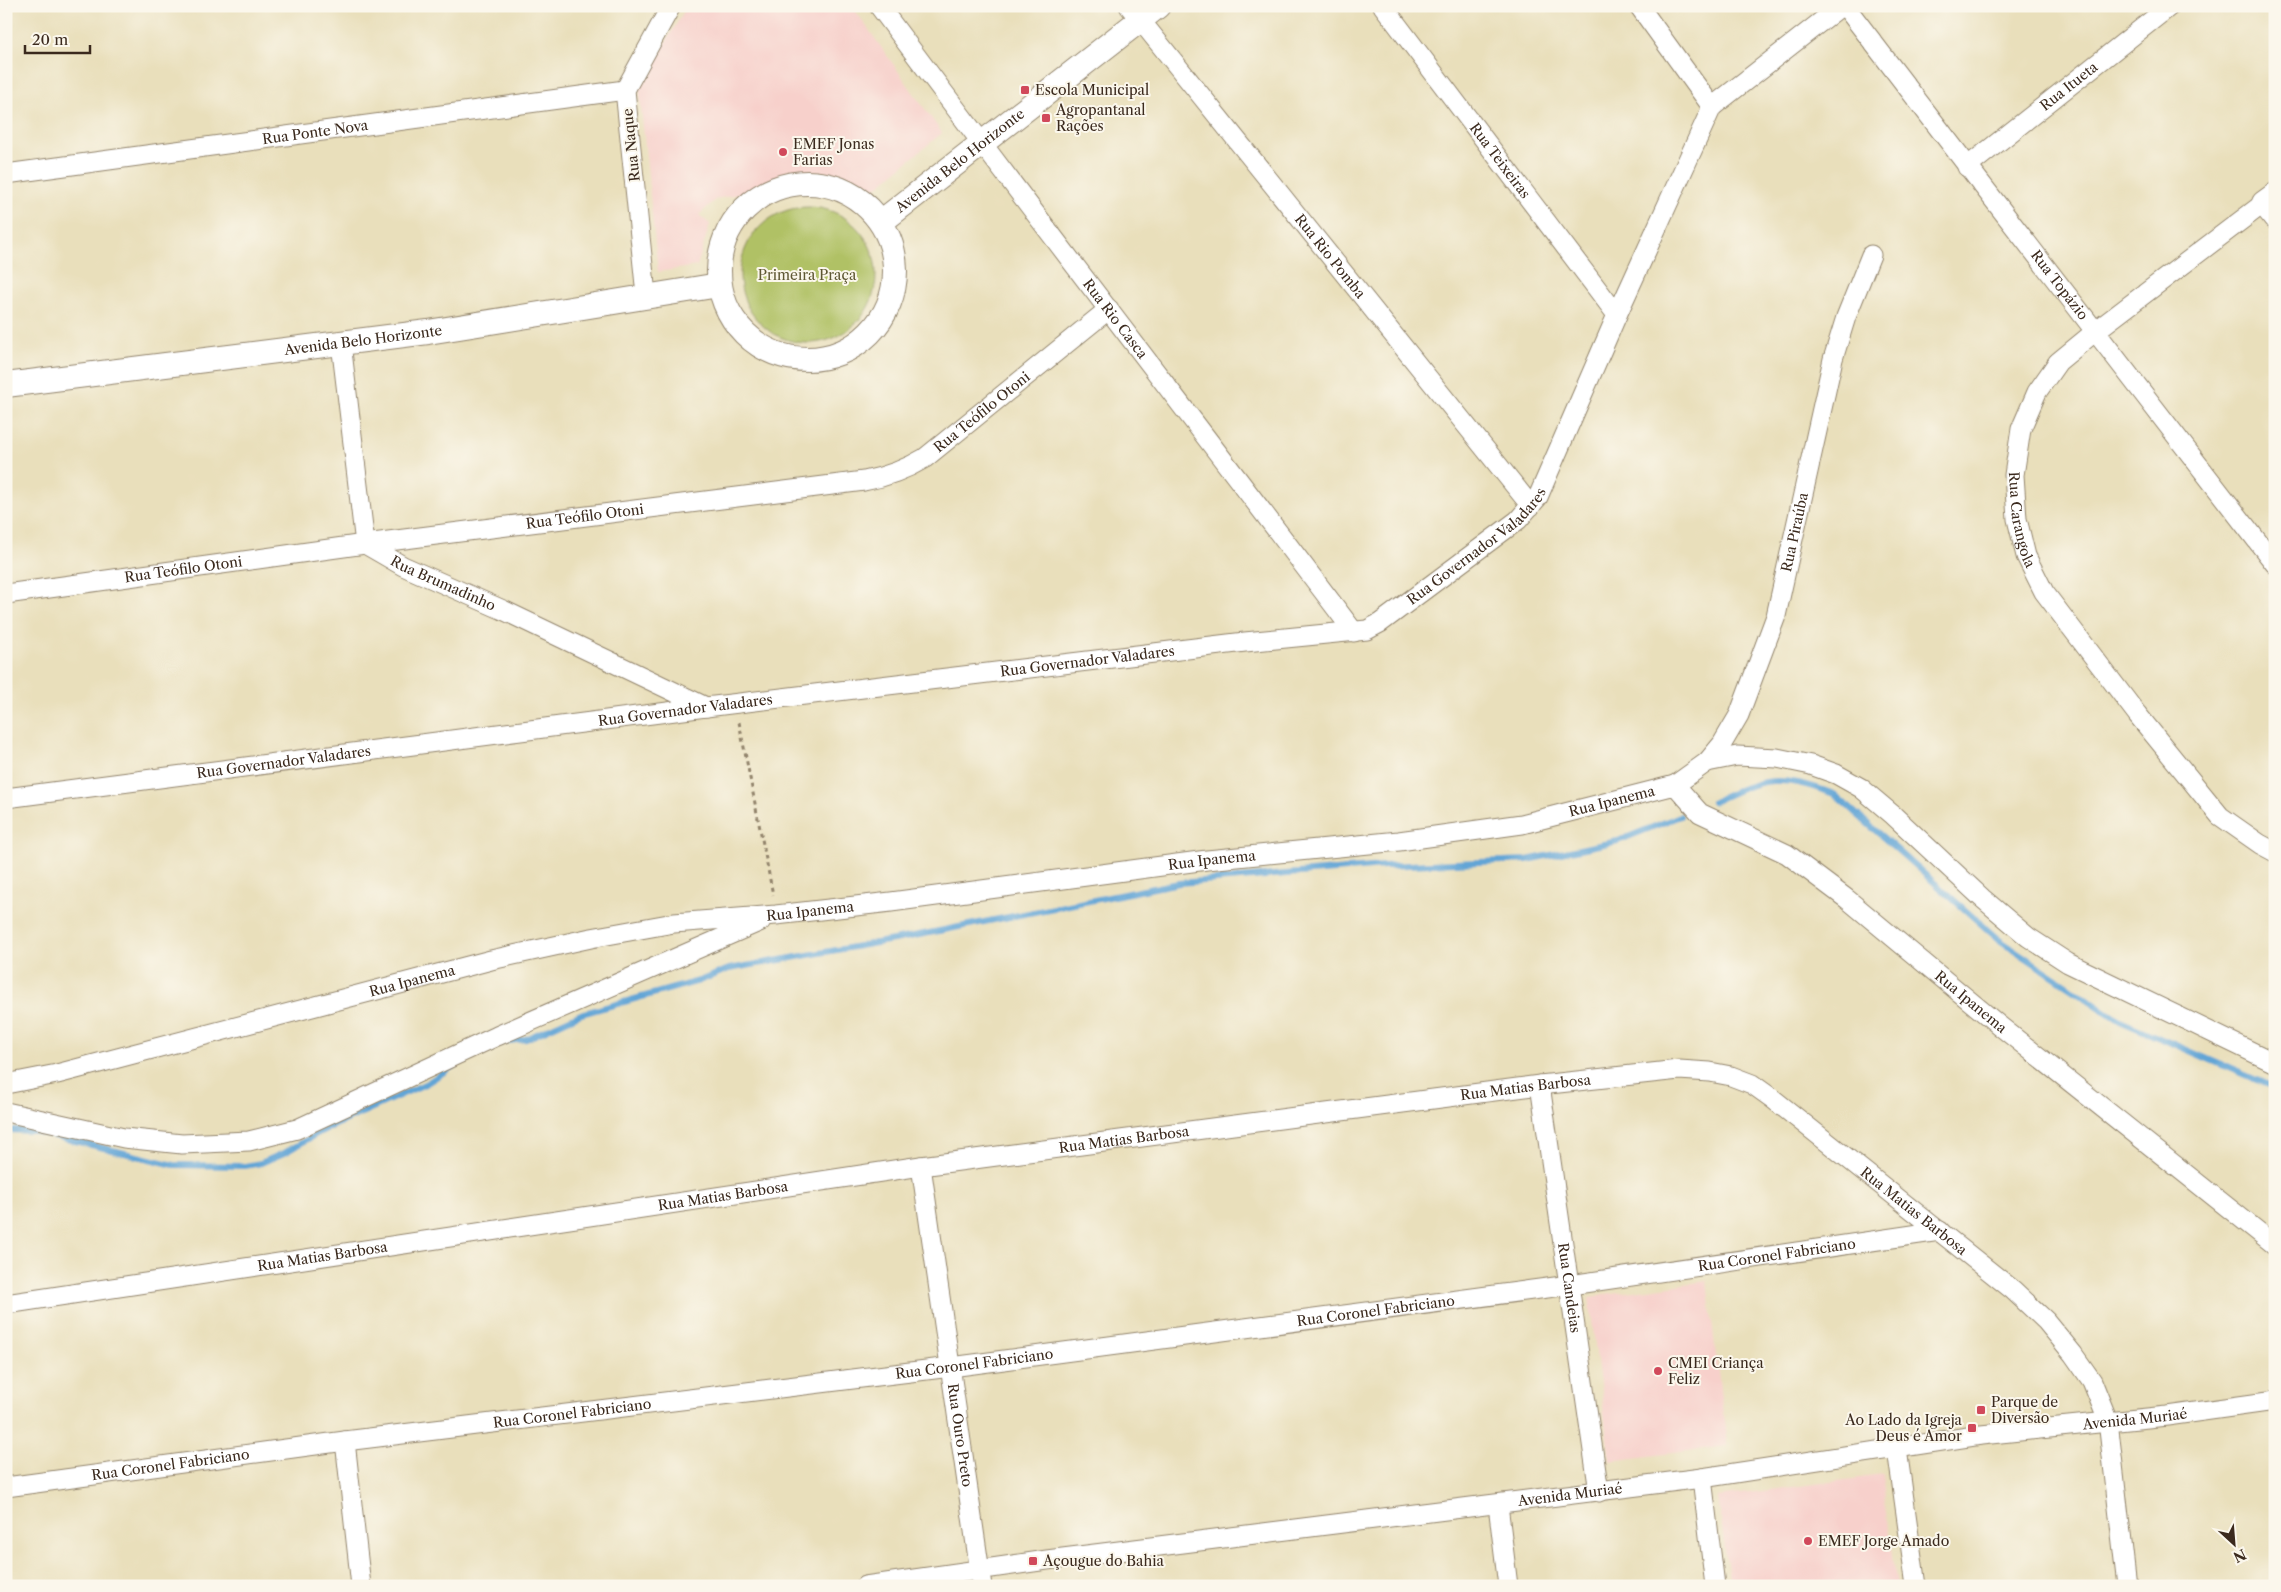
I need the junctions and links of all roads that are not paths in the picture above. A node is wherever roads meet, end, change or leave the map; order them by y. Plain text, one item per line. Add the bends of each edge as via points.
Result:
1 (671, 6) edge
2 (879, 6) edge
3 (1383, 6) edge
4 (1639, 6) edge
5 (1843, 6) edge
6 (2170, 6) edge
7 (1142, 11) edge
8 (626, 90) junction
9 (1712, 107) junction
10 (980, 143) junction
11 (1968, 167) junction
12 (6, 174) edge
13 (2271, 205) edge
14 (881, 222) junction
15 (1871, 255) dead end
16 (719, 285) junction
17 (646, 295) junction
18 (1109, 309) junction
19 (1617, 314) junction
20 (2097, 330) junction
21 (341, 343) junction
22 (6, 385) edge
23 (1531, 506) junction
24 (366, 544) junction
25 (2275, 564) edge
26 (6, 594) edge
27 (1354, 632) junction
28 (706, 707) junction
29 (1707, 762) junction
30 (1675, 785) junction
31 (6, 798) edge
32 (2275, 852) edge
33 (776, 915) junction
34 (2275, 1063) edge
35 (6, 1084) edge
36 (1540, 1085) junction
37 (6, 1112) edge
38 (921, 1166) junction
39 (1940, 1231) junction
40 (2275, 1245) edge
41 (1570, 1285) junction
42 (6, 1304) edge
43 (951, 1367) junction
44 (2275, 1401) edge
45 (2108, 1421) junction
46 (345, 1441) junction
47 (1898, 1449) junction
48 (1702, 1478) junction
49 (6, 1487) edge
50 (1599, 1492) junction
51 (1498, 1504) junction
52 (981, 1578) edge
53 (361, 1586) edge
54 (865, 1586) edge
55 (1508, 1586) edge
56 (1715, 1586) edge
57 (1916, 1586) edge
58 (2127, 1586) edge

1 - 8 street, Rua Naque
2 - 10 street, Rua Rio Casca
3 - 19 street, Rua Teixeiras
4 - 9 street
5 - 9 street, Rua Governador Valadares
5 - 11 street, Rua Topázio
6 - 11 street, Rua Itueta
7 - 10 street, Avenida Belo Horizonte
7 - 23 street, Rua Rio Pomba
8 - 12 street, Rua Ponte Nova
8 - 17 street, Rua Naque
9 - 19 street, Rua Governador Valadares
10 - 14 street, Avenida Belo Horizonte
10 - 18 street, Rua Rio Casca
11 - 20 street, Rua Topázio
13 - 20 street, Rua Carangola
14 - 16 street via 863,202 840,189 814,183 787,185 762,194 742,211 726,233 719,259
14 - 16 street via 891,242 895,264 892,294 875,327 859,342 839,353 817,359 794,359 773,353 753,342 729,313
15 - 29 street, Rua Piraúba via 1833,359 1776,616 1739,715
16 - 17 street, Avenida Belo Horizonte
17 - 21 street, Avenida Belo Horizonte via 428,332
18 - 24 street, Rua Teófilo Otoni via 925,458 884,477
18 - 27 street, Rua Rio Casca
19 - 23 street, Rua Governador Valadares via 1538,497
20 - 25 street, Rua Topázio
20 - 32 street, Rua Carangola via 2058,362 2036,392 2021,429 2014,474 2018,519 2026,556 2044,592 2088,651 2220,816
21 - 22 street, Avenida Belo Horizonte
21 - 24 street
23 - 27 street, Rua Governador Valadares via 1518,520 1380,623
24 - 26 street, Rua Teófilo Otoni
24 - 28 street, Rua Brumadinho via 404,566
27 - 28 street, Rua Governador Valadares via 1245,642
28 - 31 street, Rua Governador Valadares
29 - 30 street, Rua Piraúba
29 - 34 street via 1737,756 1777,758 1836,774 1861,788 1982,898 2036,942 2068,963
30 - 33 street, Rua Ipanema via 1522,824
30 - 40 street, Rua Ipanema via 1700,813 1787,854 1847,899 2000,1026
33 - 35 street, Rua Ipanema via 674,923 591,938 491,960 57,1074
33 - 37 street via 497,1036 306,1125 249,1141 182,1144 124,1138
36 - 38 street, Rua Matias Barbosa
36 - 39 street, Rua Matias Barbosa via 1679,1070 1731,1076 1752,1084 1773,1099
36 - 41 street, Rua Candeias
38 - 42 street, Rua Matias Barbosa
38 - 43 street, Rua Ouro Preto
39 - 41 street, Rua Coronel Fabriciano
39 - 45 street, Rua Matias Barbosa via 2046,1321 2092,1381
41 - 43 street, Rua Coronel Fabriciano
41 - 50 street, Rua Candeias
43 - 46 street, Rua Coronel Fabriciano
43 - 52 street, Rua Ouro Preto
44 - 45 street, Avenida Muriaé
45 - 47 street, Avenida Muriaé via 1981,1435
45 - 58 street, Rua Matias Barbosa
46 - 49 street, Rua Coronel Fabriciano
46 - 53 street
47 - 48 street, Avenida Muriaé
47 - 57 street
48 - 50 street, Avenida Muriaé
48 - 56 street
50 - 51 street, Avenida Muriaé
51 - 52 street, Avenida Muriaé via 1057,1559
51 - 55 street
52 - 54 street, Avenida Muriaé

